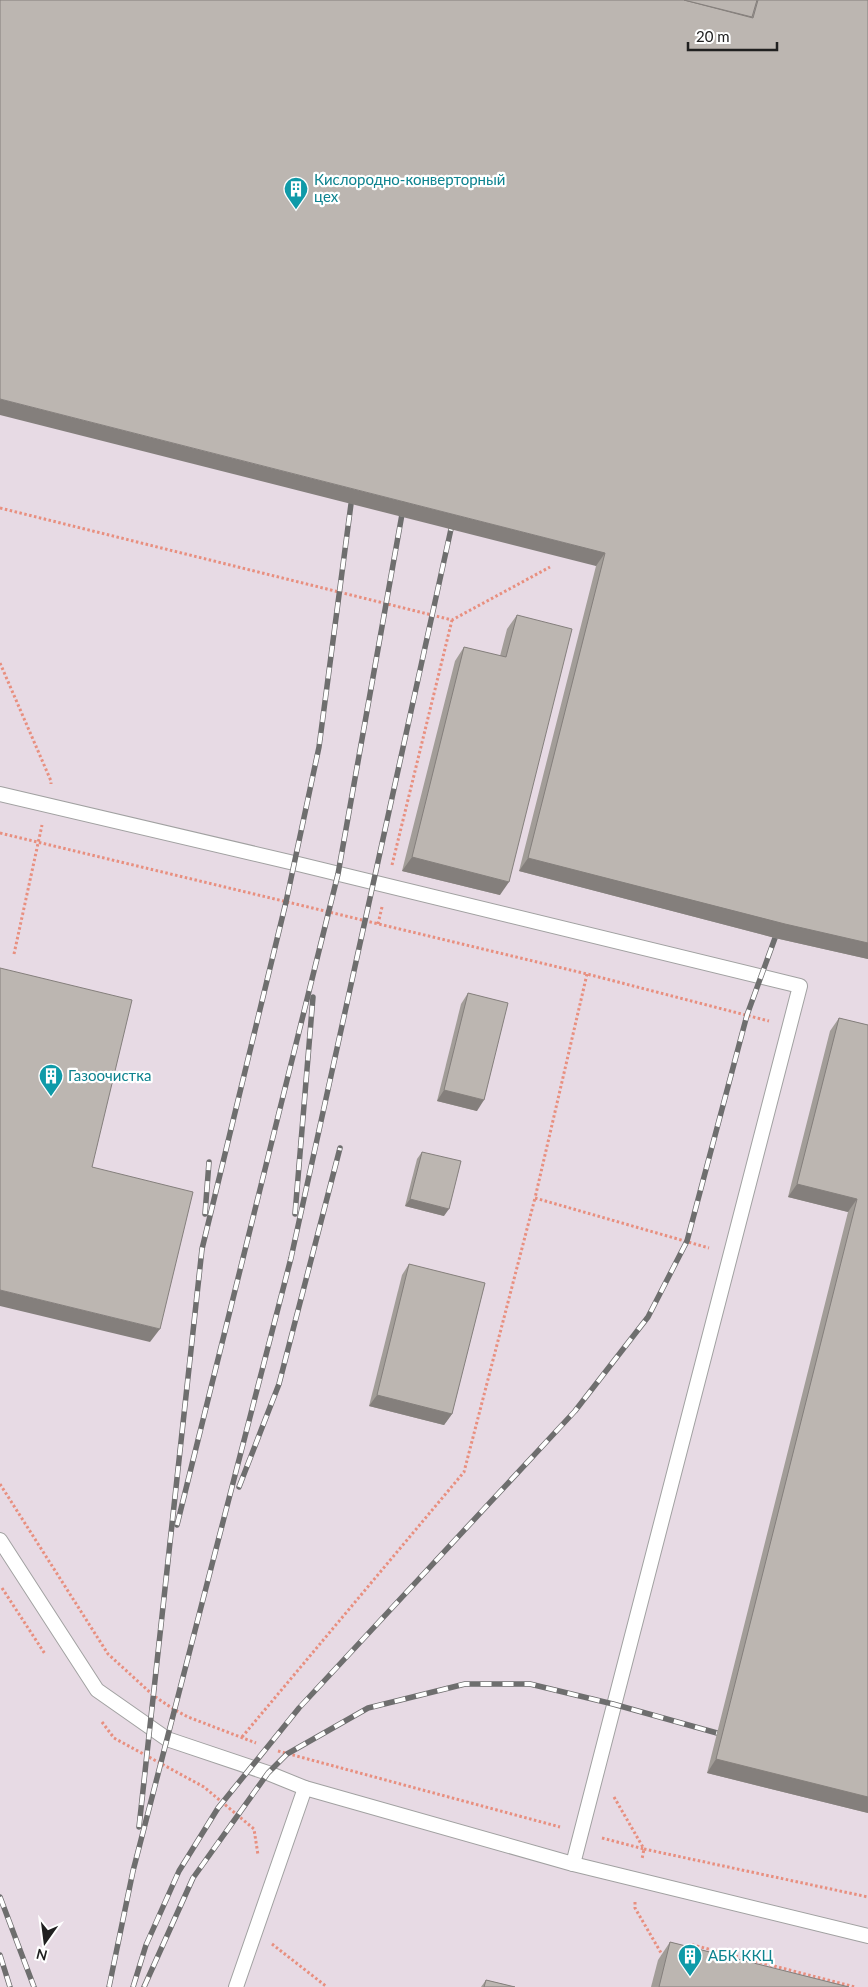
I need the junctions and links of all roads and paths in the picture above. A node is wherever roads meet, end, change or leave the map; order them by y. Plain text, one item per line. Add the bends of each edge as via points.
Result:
1 (0, 508) edge
2 (550, 567) dead end
3 (452, 620) junction
4 (0, 794) edge
5 (0, 833) edge
6 (387, 886) junction
7 (378, 924) junction
8 (587, 974) junction
9 (774, 1022) dead end
10 (535, 1198) junction
11 (714, 1250) dead end
12 (0, 1484) edge
13 (0, 1540) edge
14 (0, 1585) edge
15 (48, 1658) dead end
16 (96, 1716) dead end
17 (242, 1738) junction
18 (258, 1744) dead end
19 (272, 1749) dead end
20 (305, 1788) junction
21 (580, 1832) junction
22 (644, 1849) junction
23 (258, 1858) dead end
24 (573, 1864) junction
25 (638, 1880) junction
26 (868, 1897) edge
27 (868, 1936) edge
28 (270, 1942) dead end
29 (691, 1952) edge
30 (667, 1963) edge
31 (236, 1987) edge
32 (327, 1987) edge
33 (855, 1987) edge

1 - 3 path
2 - 3 path
3 - 6 path
4 - 6 lane
5 - 7 path
6 - 7 path
6 - 21 lane via 800,986
7 - 8 path
8 - 9 path
8 - 10 path
10 - 11 path
10 - 17 path via 464,1472
12 - 17 path via 108,1654 154,1696 175,1710
13 - 20 lane via 97,1690 167,1739
14 - 15 path
16 - 23 path via 114,1738 204,1787 254,1829
17 - 18 path
19 - 21 path
20 - 24 lane
20 - 31 lane
21 - 22 path
21 - 24 lane
22 - 25 path
22 - 26 path
24 - 25 lane
25 - 27 lane
25 - 30 path via 635,1908
28 - 32 path
29 - 33 path via 693,1945

